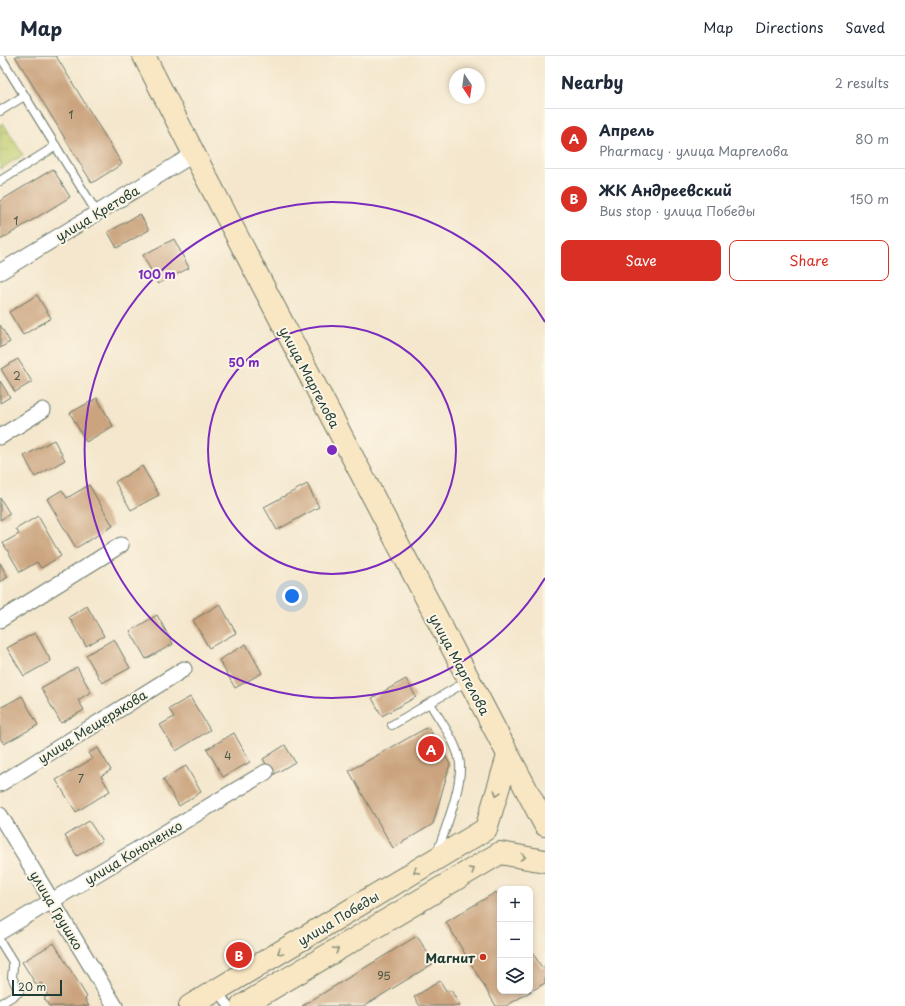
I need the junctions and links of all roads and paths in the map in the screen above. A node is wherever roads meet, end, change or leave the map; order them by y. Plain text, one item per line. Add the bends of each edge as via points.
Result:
1 (0, 56) edge
2 (144, 56) edge
3 (24, 96) junction
4 (0, 110) edge
5 (56, 146) junction
6 (194, 154) junction
7 (0, 180) edge
8 (96, 213) junction
9 (0, 272) edge
10 (43, 410) dead end
11 (0, 437) edge
12 (121, 545) dead end
13 (0, 620) edge
14 (184, 669) dead end
15 (469, 680) junction
16 (430, 703) junction
17 (392, 726) dead end
18 (508, 756) junction
19 (266, 772) dead end
20 (0, 784) edge
21 (542, 810) edge
22 (0, 815) edge
23 (486, 829) junction
24 (500, 854) junction
25 (436, 859) junction
26 (545, 861) edge
27 (52, 901) junction
28 (0, 932) edge
29 (0, 941) edge
30 (223, 998) edge
31 (0, 1004) edge
32 (115, 1006) edge
33 (190, 1006) edge
34 (242, 1006) edge

1 - 3 lane
2 - 6 street, улица Маргелова
3 - 4 lane
3 - 5 lane
5 - 7 lane
5 - 8 lane
6 - 8 street, улица Кретова
6 - 15 street, улица Маргелова
8 - 9 street, улица Кретова
10 - 11 street
12 - 13 street
14 - 20 street, улица Мещерякова
15 - 16 lane
15 - 18 street, улица Маргелова
16 - 17 lane
16 - 25 lane via 454,743 461,767 458,787
18 - 21 street, улица Маргелова
18 -> 23 street
19 - 27 street, улица Кононенко
22 - 27 street, улица Грушко
23 - 24 street
23 - 25 street, улица Победы
24 -> 26 street
34 -> 24 street, улица Победы
25 -> 30 street, улица Победы
27 - 28 street, улица Кононенко
27 - 32 street, улица Грушко
29 - 31 lane via 12,962 12,977 18,992
30 - 33 street, улица Победы

